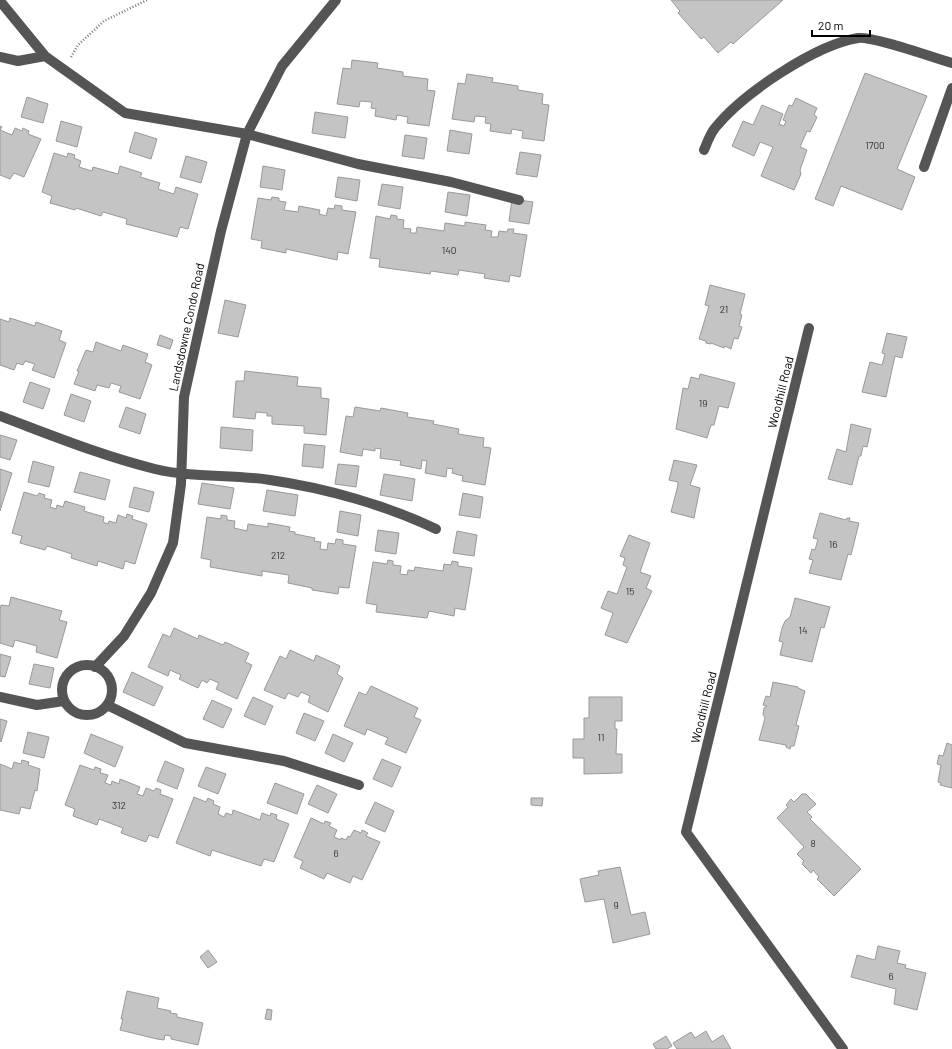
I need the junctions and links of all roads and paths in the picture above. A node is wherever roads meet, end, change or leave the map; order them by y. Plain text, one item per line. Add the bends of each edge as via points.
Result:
1 (147, 0) edge
2 (336, 0) edge
3 (0, 1) edge
4 (45, 56) junction
5 (0, 57) edge
6 (952, 63) edge
7 (64, 70) junction
8 (952, 88) edge
9 (247, 134) junction
10 (704, 150) dead end
11 (924, 167) dead end
12 (519, 200) dead end
13 (810, 328) dead end
14 (0, 416) edge
15 (181, 473) junction
16 (436, 528) dead end
17 (95, 666) junction
18 (0, 697) edge
19 (64, 701) junction
20 (107, 705) junction
21 (359, 785) dead end
22 (843, 1049) edge

1 - 7 path via 104,21 78,45
2 - 9 street, Landsdowne Condo Road via 282,66
3 - 4 street
4 - 5 street via 18,61
4 - 7 street
6 - 10 street via 882,42 859,38 821,50 753,91 715,128
7 - 9 street via 125,113
8 - 11 street
9 - 12 street via 358,164 452,182
9 - 15 street, Landsdowne Condo Road via 221,231 184,397
13 - 22 street, Woodhill Road via 686,832
14 - 15 street via 156,469
15 - 16 street via 270,480 319,489 408,515
15 - 17 street, Landsdowne Condo Road via 173,543 154,586 124,636
17 - 19 street via 83,665 72,670 64,678 61,690
17 - 20 street via 105,673 111,683 112,694
18 - 19 street via 37,705
19 - 20 street via 70,710 90,716 100,712
20 - 21 street via 185,743 284,761

